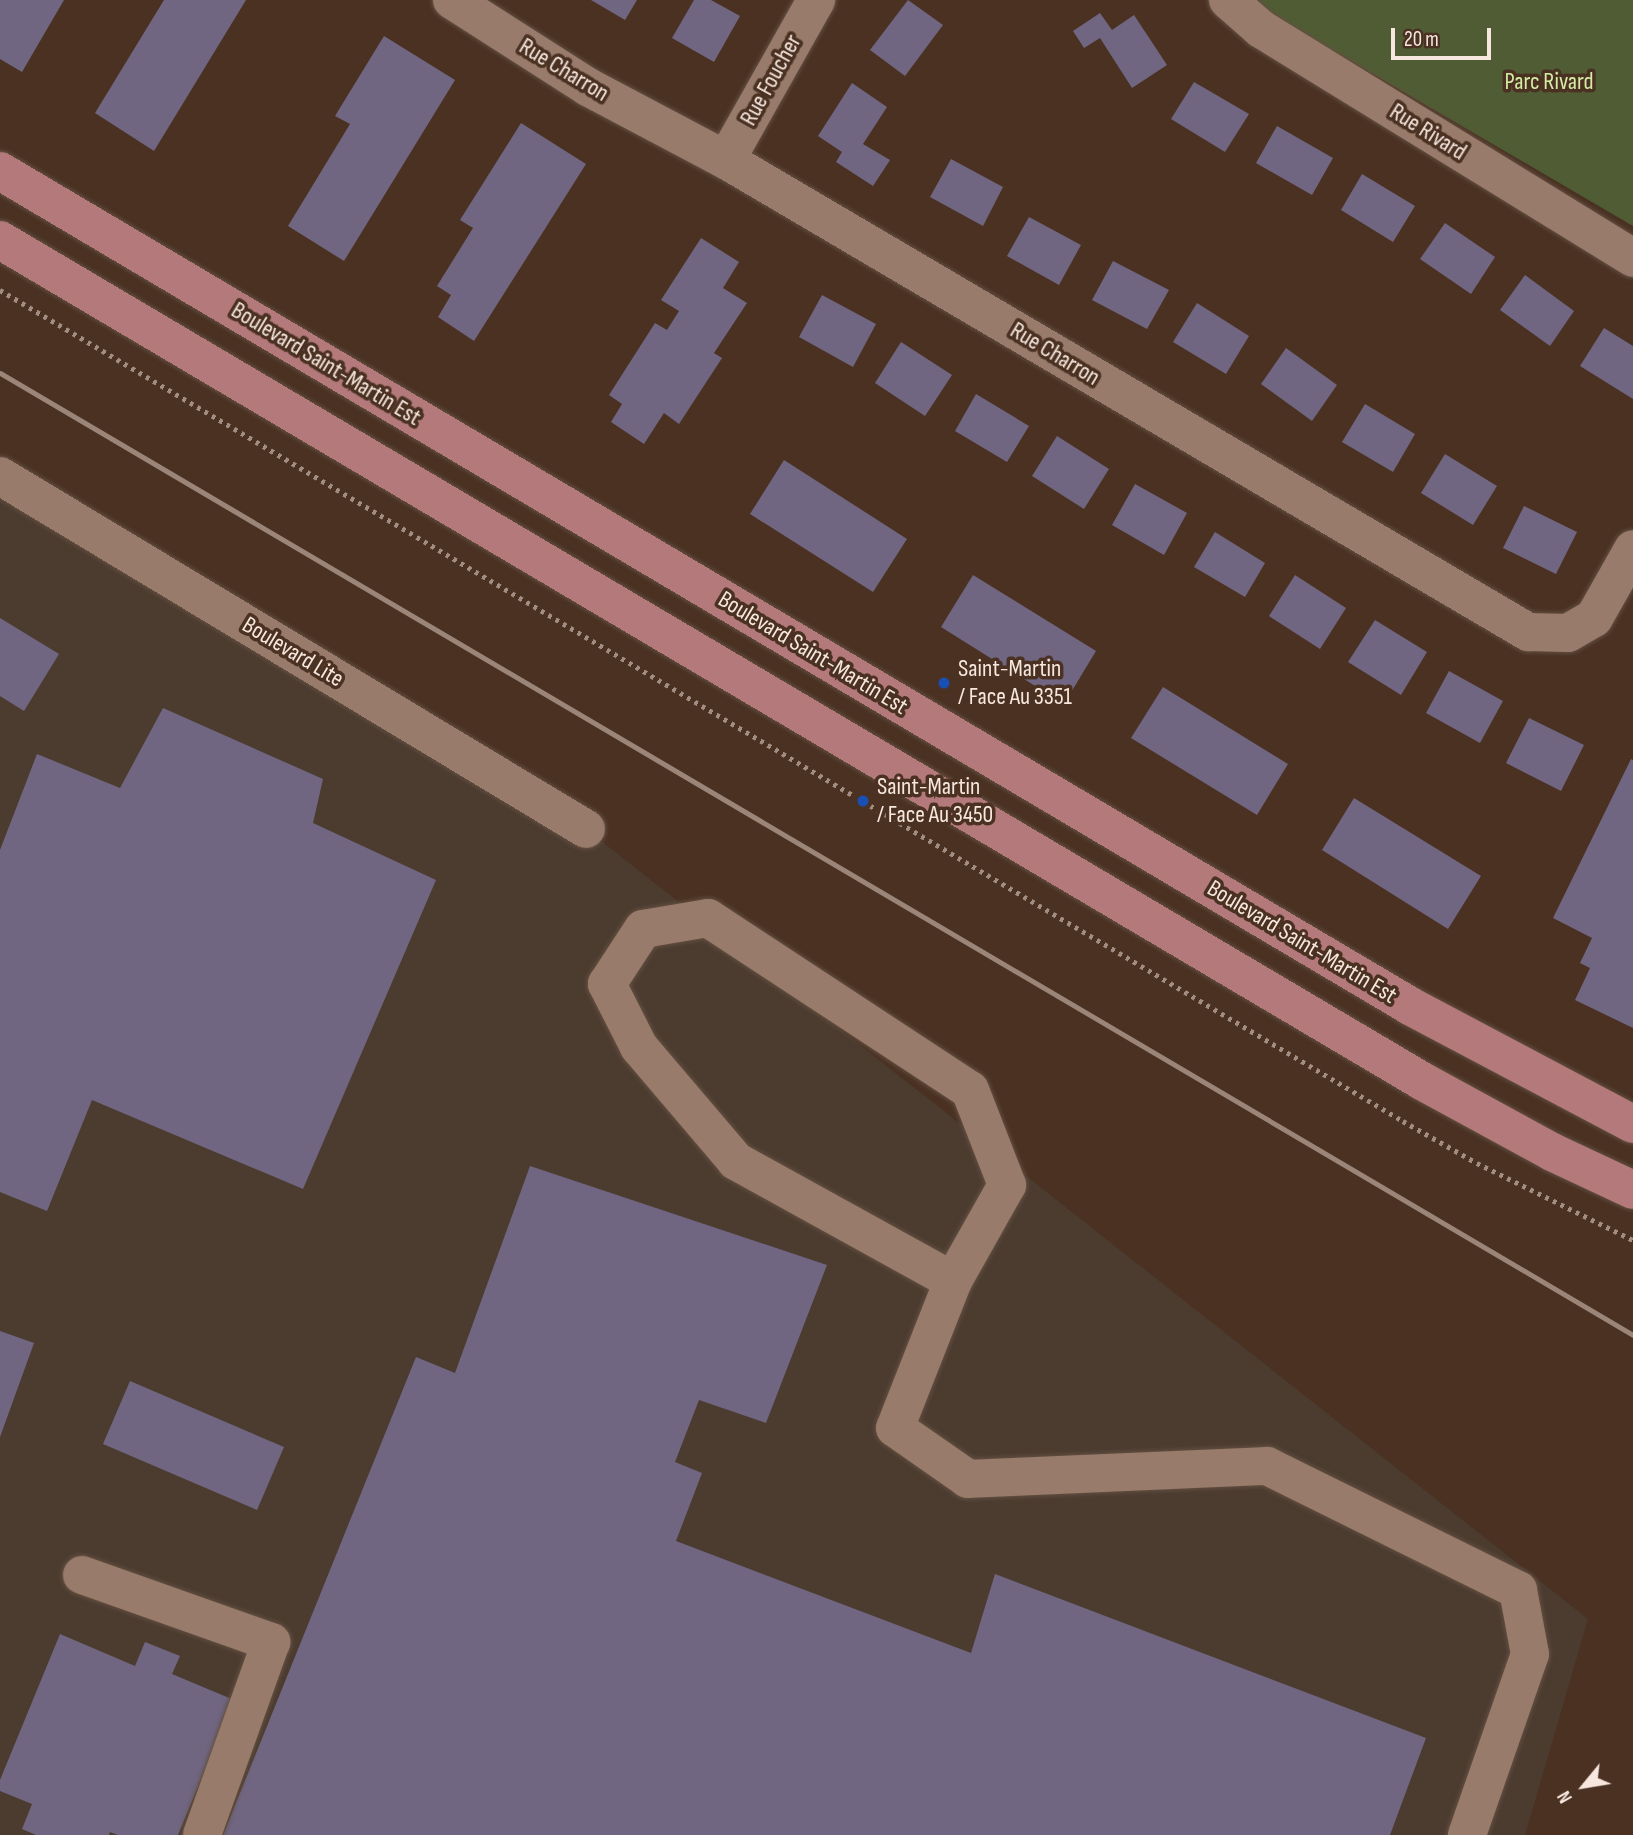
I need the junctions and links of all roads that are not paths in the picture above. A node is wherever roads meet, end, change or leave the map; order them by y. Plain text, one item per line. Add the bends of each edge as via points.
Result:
1 (452, 0) edge
2 (816, 0) edge
3 (1228, 0) edge
4 (726, 160) junction
5 (0, 171) edge
6 (0, 240) edge
7 (1633, 258) edge
8 (0, 476) edge
9 (1633, 549) edge
10 (586, 829) dead end
11 (1633, 1124) edge
12 (1633, 1190) edge
13 (953, 1281) junction
14 (82, 1575) dead end
15 (202, 1835) edge
16 (1467, 1835) edge

1 - 4 street, Rue Charron via 588,88
2 - 4 street, Rue Foucher
3 - 7 street, Rue Rivard via 1261,29
4 - 9 street, Rue Charron via 1528,632 1568,633 1594,618
5 - 11 main road, Boulevard Saint-Martin Est via 1410,1006
6 - 12 main road via 1422,1081
8 - 10 street, Boulevard Lite
13 - 13 street via 1007,1185 971,1090 708,918 643,929 607,984 639,1047 736,1161
13 - 16 street via 895,1428 968,1479 1267,1466 1518,1590 1530,1654
14 - 15 street via 271,1642

